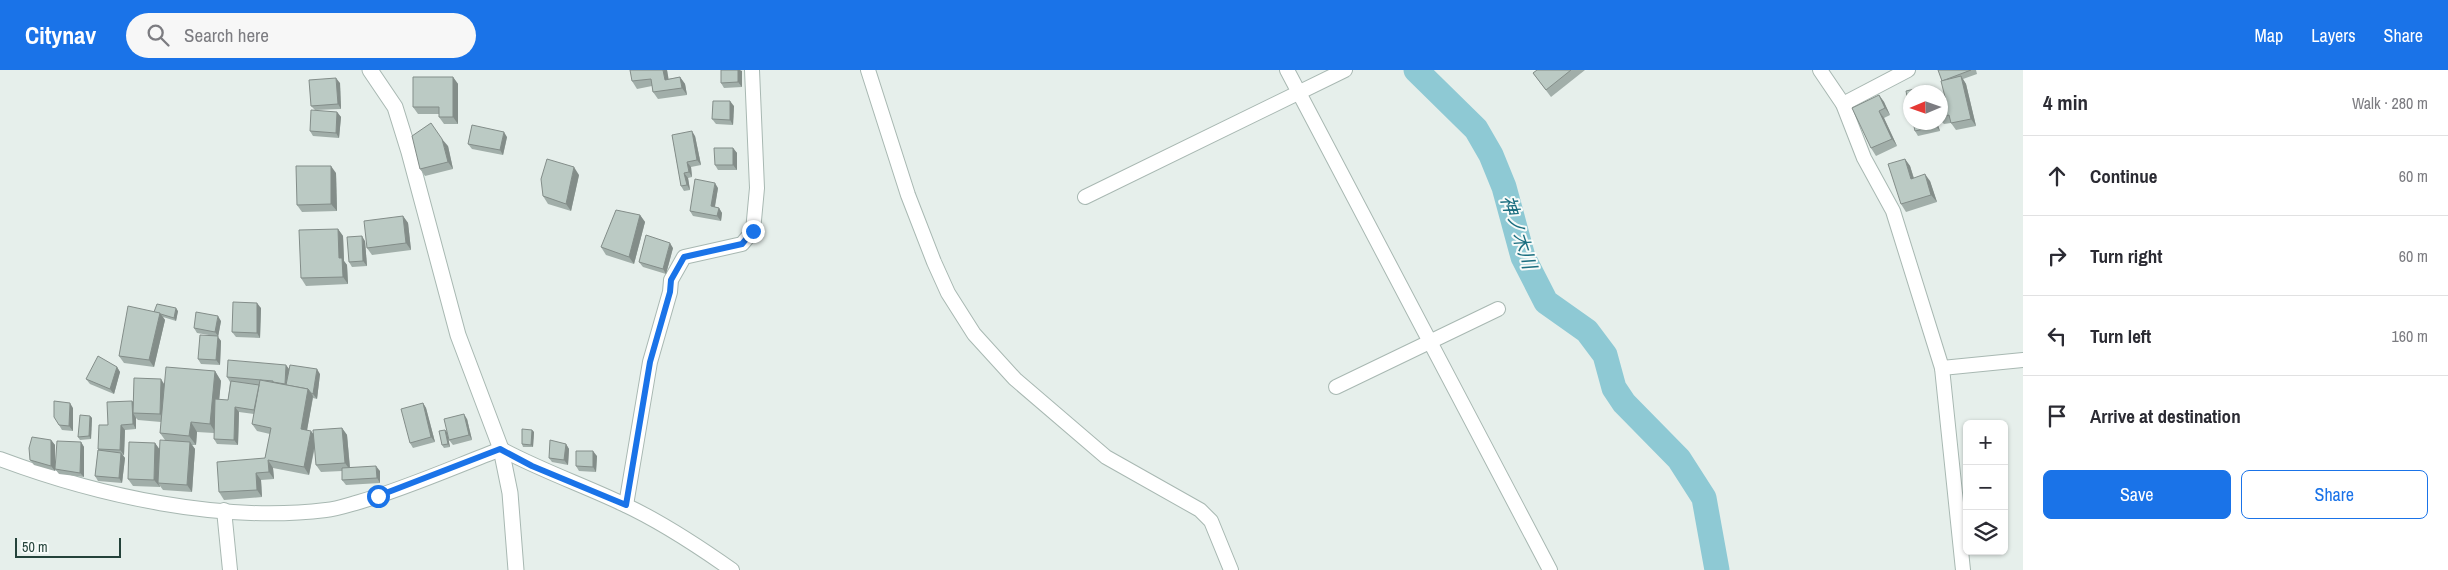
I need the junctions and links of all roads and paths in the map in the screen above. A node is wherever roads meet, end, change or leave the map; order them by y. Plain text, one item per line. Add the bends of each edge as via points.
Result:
1 (370, 70) edge
2 (752, 70) edge
3 (868, 70) edge
4 (1287, 70) edge
5 (1345, 70) edge
6 (1820, 70) edge
7 (1908, 70) edge
8 (1299, 92) junction
9 (1844, 104) junction
10 (1084, 197) dead end
11 (1498, 309) dead end
12 (1430, 343) junction
13 (2023, 360) edge
14 (1942, 368) junction
15 (1336, 387) dead end
16 (500, 449) junction
17 (0, 459) edge
18 (626, 505) junction
19 (224, 510) junction
20 (230, 570) edge
21 (516, 570) edge
22 (732, 570) edge
23 (1231, 570) edge
24 (1550, 570) edge
25 (1963, 570) edge

1 - 16 street via 395,107 458,335
2 - 18 street via 757,188 753,231 742,244 684,257 671,280 650,362
3 - 23 street via 908,195 934,262 948,293 974,334 1015,379 1106,456 1200,510 1212,521
4 - 8 street
5 - 8 street
6 - 9 street
7 - 9 street
8 - 10 street
8 - 12 street
9 - 14 street via 1864,158 1893,211
11 - 12 street
12 - 15 street
12 - 24 street
13 - 14 street
14 - 25 street
16 - 18 street via 532,466
16 - 19 street via 378,496 327,510 246,513
16 - 21 street via 510,493
17 - 19 street via 130,498
18 - 22 street via 695,544
19 - 20 street

